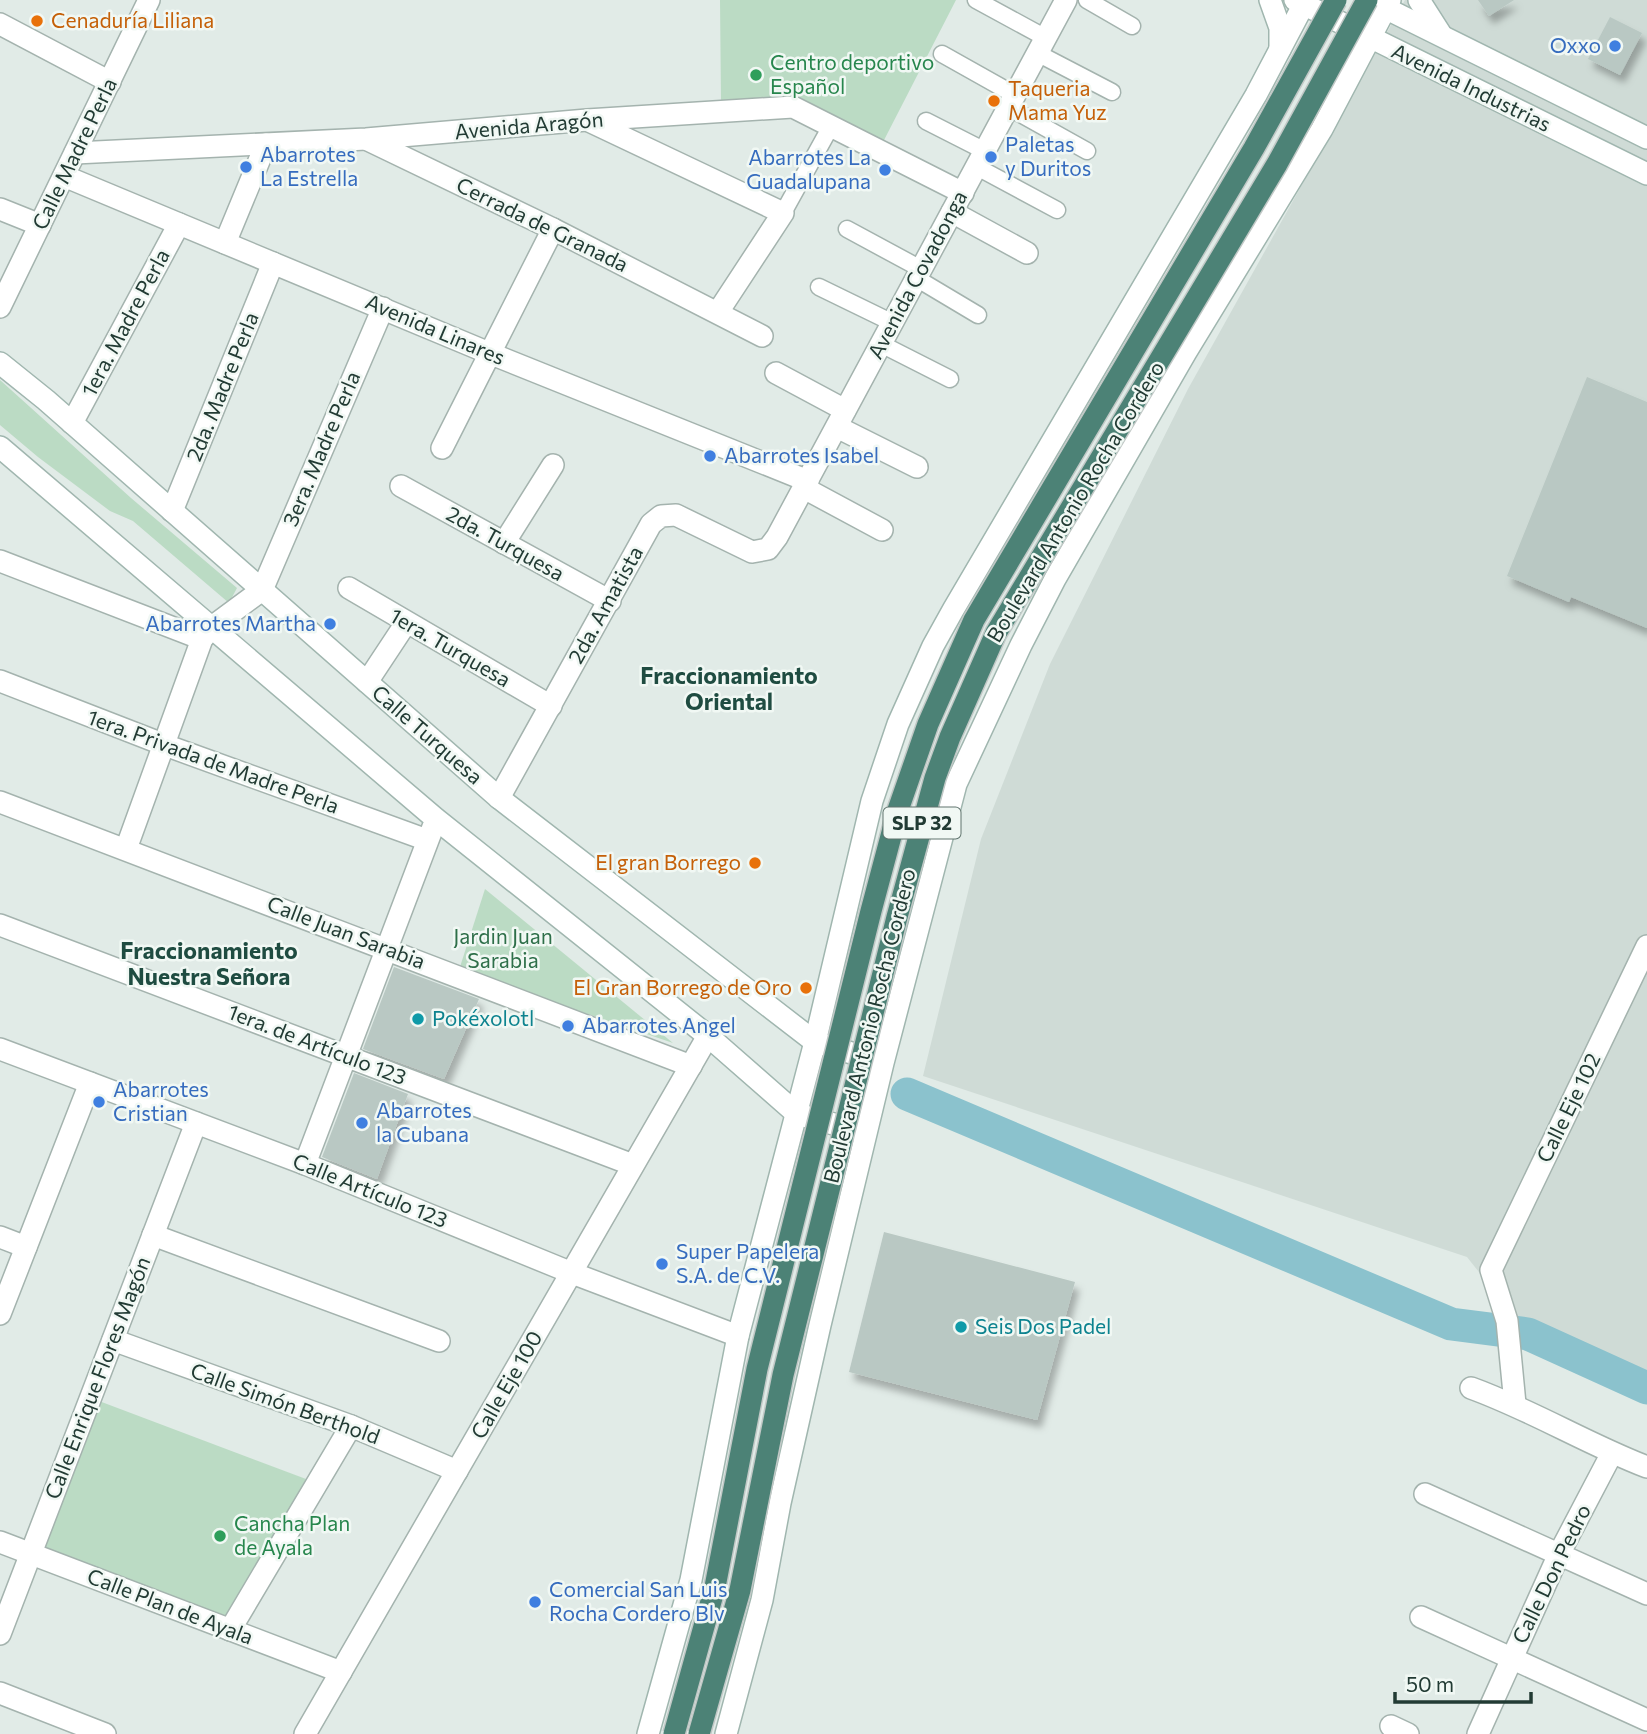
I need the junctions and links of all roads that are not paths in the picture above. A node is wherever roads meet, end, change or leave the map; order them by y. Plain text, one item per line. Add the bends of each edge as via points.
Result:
1 (149, 0) edge
2 (976, 0) edge
3 (1066, 0) edge
4 (1087, 0) edge
5 (1270, 0) edge
6 (1336, 0) edge
7 (1419, 0) edge
8 (1301, 1) edge
9 (1378, 2) edge
10 (0, 24) edge
11 (1132, 26) dead end
12 (1370, 38) junction
13 (1456, 43) junction
14 (1042, 46) junction
15 (1280, 50) junction
16 (942, 54) dead end
17 (1422, 63) junction
18 (110, 82) junction
19 (1346, 84) junction
20 (1112, 92) dead end
21 (1256, 95) junction
22 (1012, 101) junction
23 (587, 120) junction
24 (926, 121) dead end
25 (831, 125) junction
26 (1322, 130) junction
27 (1647, 138) edge
28 (366, 139) junction
29 (266, 144) junction
30 (1087, 151) dead end
31 (75, 153) junction
32 (981, 159) junction
33 (1647, 174) edge
34 (64, 176) junction
35 (963, 192) junction
36 (0, 209) edge
37 (1057, 210) dead end
38 (952, 212) junction
39 (783, 213) junction
40 (179, 224) junction
41 (40, 225) junction
42 (553, 229) junction
43 (847, 229) dead end
44 (225, 243) junction
45 (1027, 253) dead end
46 (273, 263) junction
47 (919, 274) junction
48 (819, 287) dead end
49 (0, 307) edge
50 (383, 308) junction
51 (718, 312) junction
52 (978, 315) dead end
53 (893, 323) junction
54 (762, 336) dead end
55 (881, 344) junction
56 (489, 353) junction
57 (0, 363) edge
58 (776, 373) dead end
59 (950, 379) dead end
60 (841, 418) junction
61 (72, 422) junction
62 (0, 447) edge
63 (442, 449) dead end
64 (553, 465) dead end
65 (916, 467) dead end
66 (806, 484) junction
67 (401, 486) dead end
68 (172, 511) junction
69 (883, 530) dead end
70 (504, 542) junction
71 (768, 549) joint
72 (0, 561) edge
73 (349, 588) dead end
74 (262, 590) junction
75 (610, 601) junction
76 (405, 623) junction
77 (207, 633) junction
78 (0, 681) edge
79 (367, 682) junction
80 (551, 706) junction
81 (164, 745) junction
82 (499, 798) junction
83 (0, 802) edge
84 (436, 818) junction
85 (427, 840) junction
86 (126, 849) junction
87 (0, 925) edge
88 (1647, 946) edge
89 (386, 948) junction
90 (832, 967) junction
91 (904, 985) junction
92 (709, 1036) junction
93 (815, 1042) junction
94 (0, 1049) edge
95 (346, 1056) junction
96 (883, 1063) junction
97 (691, 1066) junction
98 (90, 1083) junction
99 (797, 1114) junction
100 (196, 1123) junction
101 (868, 1133) junction
102 (305, 1164) junction
103 (634, 1165) junction
104 (773, 1198) junction
105 (847, 1214) junction
106 (153, 1235) junction
107 (0, 1237) edge
108 (26, 1247) junction
109 (572, 1273) junction
110 (0, 1314) edge
111 (738, 1336) junction
112 (113, 1340) junction
113 (439, 1341) dead end
114 (1471, 1388) dead end
115 (1515, 1404) junction
116 (351, 1426) junction
117 (1612, 1453) junction
118 (1647, 1467) edge
119 (457, 1471) junction
120 (1425, 1494) dead end
121 (0, 1542) edge
122 (31, 1554) junction
123 (1559, 1554) junction
124 (1647, 1594) edge
125 (1421, 1617) dead end
126 (230, 1630) junction
127 (0, 1634) edge
128 (1512, 1658) junction
129 (341, 1672) junction
130 (0, 1693) edge
131 (1647, 1720) edge
132 (105, 1734) edge
133 (305, 1734) edge
134 (648, 1734) edge
135 (674, 1734) edge
136 (699, 1734) edge
137 (726, 1734) edge
138 (1478, 1734) edge

1 - 18 street, Calle Madre Perla
2 - 14 street
3 - 14 street, Avenida Covadonga
4 - 11 street
5 - 15 street via 1280,28
6 - 135 highway, Boulevard Antonio Rocha Cordero / SLP 32, bridge via 1254,148 974,620 928,724 898,810 871,911 757,1369 715,1587
7 - 13 street via 1442,36
8 - 12 street, Avenida Industrias
8 - 15 street, SLP 32
9 - 12 street, Boulevard Antonio Rocha Cordero / SLP 32
9 - 13 street, Avenida Industrias
9 - 136 highway, Boulevard Antonio Rocha Cordero / SLP 32, bridge via 996,633 950,737 897,917 783,1375 740,1590
10 - 18 street
12 - 17 street, Avenida Industrias
12 - 19 street, Boulevard Antonio Rocha Cordero / SLP 32
13 - 27 street, Avenida Industrias
14 - 20 street
14 - 22 street, Avenida Covadonga
15 - 21 street, SLP 32
16 - 22 street
17 - 19 street via 1374,62
17 - 33 street, Avenida Industrias
18 - 31 street, Calle Madre Perla
19 - 26 street, Boulevard Antonio Rocha Cordero / SLP 32
21 - 26 street via 1276,74 1304,72 1324,94
21 - 90 street, SLP 32 via 933,646 884,762
22 - 30 street
22 - 32 street, Avenida Covadonga
23 - 25 street, Avenida Aragón via 793,107
23 - 28 street, Avenida Aragón
23 - 39 street
24 - 32 street
25 - 35 street, Avenida Aragón
25 - 39 street
26 - 91 street, Boulevard Antonio Rocha Cordero / SLP 32 via 1180,364 1021,645 956,784
28 - 29 street, Avenida Aragón
28 - 42 street, Cerrada de Granada
29 - 31 street, Avenida Aragón
29 - 44 street
31 - 34 street, Calle Madre Perla
32 - 35 street, Avenida Covadonga
32 - 37 street
34 - 40 street, Avenida Linares
34 - 41 street, Calle Madre Perla
35 - 38 street, Avenida Covadonga
36 - 41 street
38 - 45 street
38 - 47 street, Avenida Covadonga
39 - 51 street
40 - 44 street, Avenida Linares
40 - 61 street, 1era. Madre Perla
41 - 49 street, Calle Madre Perla
42 - 51 street, Cerrada de Granada
42 - 56 street
43 - 47 street
44 - 46 street, Avenida Linares
46 - 50 street, Avenida Linares
46 - 68 street, 2da. Madre Perla
47 - 52 street
47 - 53 street, Avenida Covadonga
48 - 53 street
50 - 56 street, Avenida Linares
50 - 74 street, 3era. Madre Perla
51 - 54 street, Cerrada de Granada
53 - 55 street, Avenida Covadonga
55 - 59 street
55 - 60 street, Avenida Covadonga
56 - 63 street
56 - 66 street, Avenida Linares
57 - 61 street, Calle Turquesa
58 - 60 street
60 - 65 street
60 - 66 street, Avenida Covadonga
61 - 68 street, Calle Turquesa
62 - 77 street
64 - 70 street
66 - 69 street, Avenida Linares
66 - 71 street, Avenida Covadonga
67 - 70 street, 2da. Turquesa
68 - 74 street, Calle Turquesa
70 - 75 street, 2da. Turquesa
71 - 75 street, 2da. Amatista via 752,552 676,515 661,516 651,524
72 - 77 street
73 - 76 street, 1era. Turquesa
74 - 77 street
74 - 79 street, Calle Turquesa
75 - 80 street, 2da. Amatista
76 - 79 street
76 - 80 street, 1era. Turquesa
77 - 81 street
77 - 84 street
78 - 81 street, 1era. Privada de Madre Perla
79 - 82 street, Calle Turquesa
80 - 82 street, 2da. Amatista
81 - 85 street, 1era. Privada de Madre Perla
81 - 86 street
82 - 93 street, Calle Turquesa
83 - 86 street, Calle Juan Sarabia
84 - 85 street
84 - 92 street
85 - 89 street
86 - 89 street, Calle Juan Sarabia
87 - 95 street, 1era. de Artículo 123
88 - 115 street, Calle Eje 102 via 1491,1270 1507,1321
89 - 95 street
89 - 97 street, Calle Juan Sarabia
90 - 91 street via 840,996 861,1009 885,1006
90 - 93 street, SLP 32
91 - 96 street, Boulevard Antonio Rocha Cordero / SLP 32
92 - 97 street, Calle Eje 100
92 - 99 street
93 - 96 street, Calle Turquesa
93 - 99 street, SLP 32
94 - 98 street, Calle Artículo 123
95 - 102 street
95 - 103 street, 1era. de Artículo 123
96 - 101 street, Boulevard Antonio Rocha Cordero / SLP 32
97 - 103 street, Calle Eje 100
98 - 100 street, Calle Artículo 123
98 - 108 street
99 - 101 street
99 - 104 street, SLP 32
100 - 102 street, Calle Artículo 123
100 - 106 street, Calle Enrique Flores Magón
101 - 105 street, Boulevard Antonio Rocha Cordero / SLP 32
102 - 109 street, Calle Artículo 123
103 - 109 street, Calle Eje 100
104 - 105 street via 786,1177 818,1170 829,1174 844,1190
104 - 111 street, SLP 32
105 - 137 street, Boulevard Antonio Rocha Cordero / SLP 32 via 793,1441 762,1600
106 - 112 street, Calle Enrique Flores Magón
106 - 113 street
107 - 108 street
108 - 110 street
109 - 111 street, Calle Artículo 123
109 - 119 street, Calle Eje 100
111 - 134 street, SLP 32 via 691,1580
112 - 116 street, Calle Simón Berthold
112 - 122 street, Calle Enrique Flores Magón
114 - 115 street
115 - 117 street
116 - 119 street, Calle Simón Berthold
116 - 126 street
117 - 118 street
117 - 123 street, Calle Don Pedro
119 - 129 street, Calle Eje 100
120 - 123 street
121 - 122 street, Calle Plan de Ayala
122 - 126 street, Calle Plan de Ayala
122 - 127 street, Calle Enrique Flores Magón
123 - 124 street
123 - 128 street, Calle Don Pedro
125 - 128 street
126 - 129 street, Calle Plan de Ayala
128 - 131 street
128 - 138 street, Calle Don Pedro
129 - 133 street, Calle Eje 100
130 - 132 street

